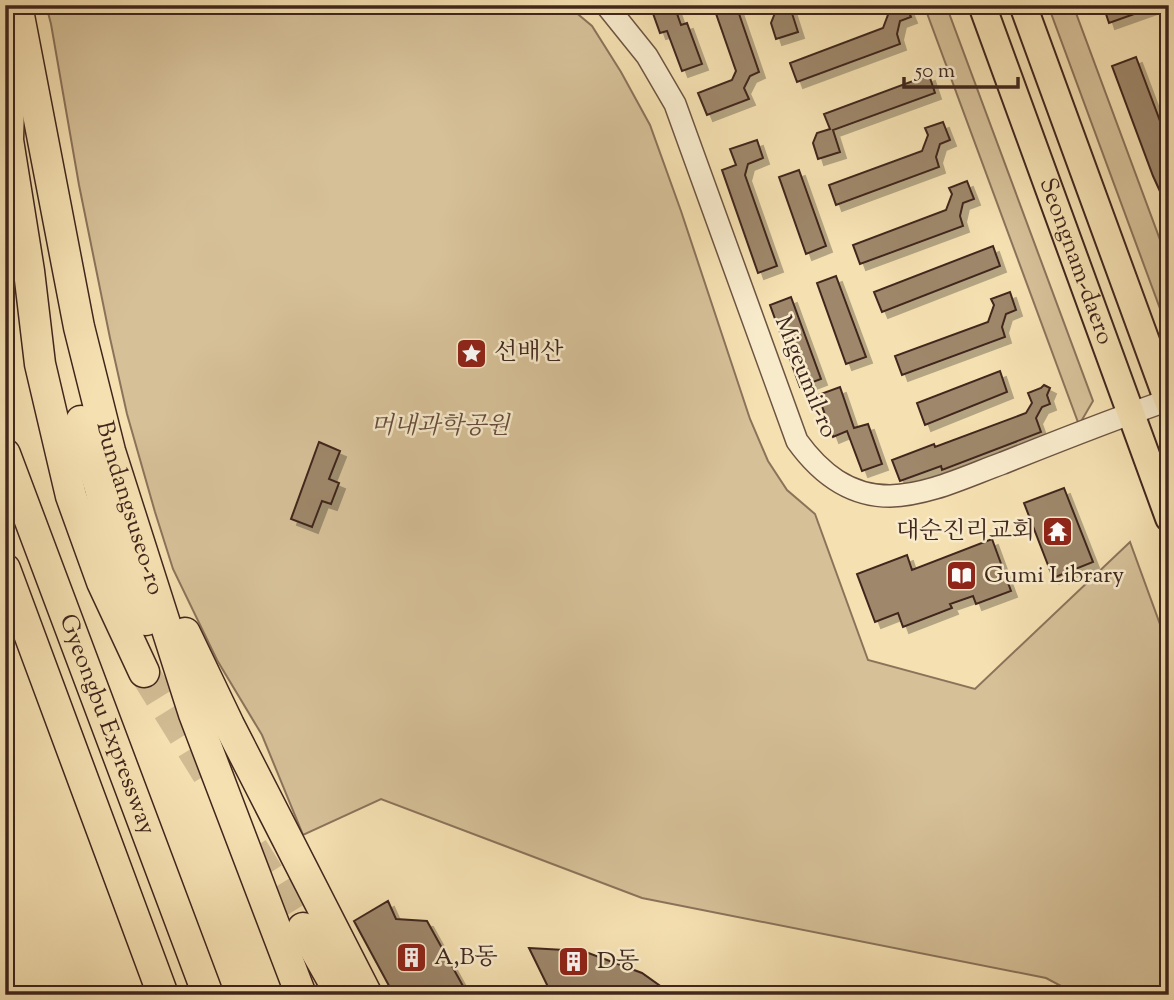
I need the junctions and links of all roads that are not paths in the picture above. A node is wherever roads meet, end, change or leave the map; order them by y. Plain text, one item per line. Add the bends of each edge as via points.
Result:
1 (17, 5) edge
2 (606, 5) edge
3 (982, 5) edge
4 (1023, 5) edge
5 (8, 61) edge
6 (1168, 401) edge
7 (1131, 413) junction
8 (5, 454) edge
9 (1169, 518) edge
10 (137, 531) junction
11 (5, 569) edge
12 (144, 672) tunnel mouth
13 (303, 928) tunnel mouth
14 (163, 995) edge
15 (208, 995) edge
16 (282, 995) edge
17 (301, 995) edge
18 (341, 995) edge
19 (367, 995) edge

1 - 10 highway, Bundangsuseo-ro via 79,327 110,452
2 - 7 street, Migeumil-ro via 647,56 675,104 797,441 829,477 873,494 917,493
3 - 7 main road, Seongnam-daero
4 - 6 main road, Seongnam-daero
5 - 12 highway via 8,140 40,364 71,496 102,582
5 - 16 highway, Bundangsuseo-ro via 90,461
6 - 7 street, Migeumil-ro
7 - 9 main road, Seongnam-daero
8 - 15 highway, Gyeongbu Expressway
10 - 17 highway, Bundangsuseo-ro via 194,714
10 - 19 highway via 229,725
11 - 14 highway, Gyeongbu Expressway
13 - 18 highway

